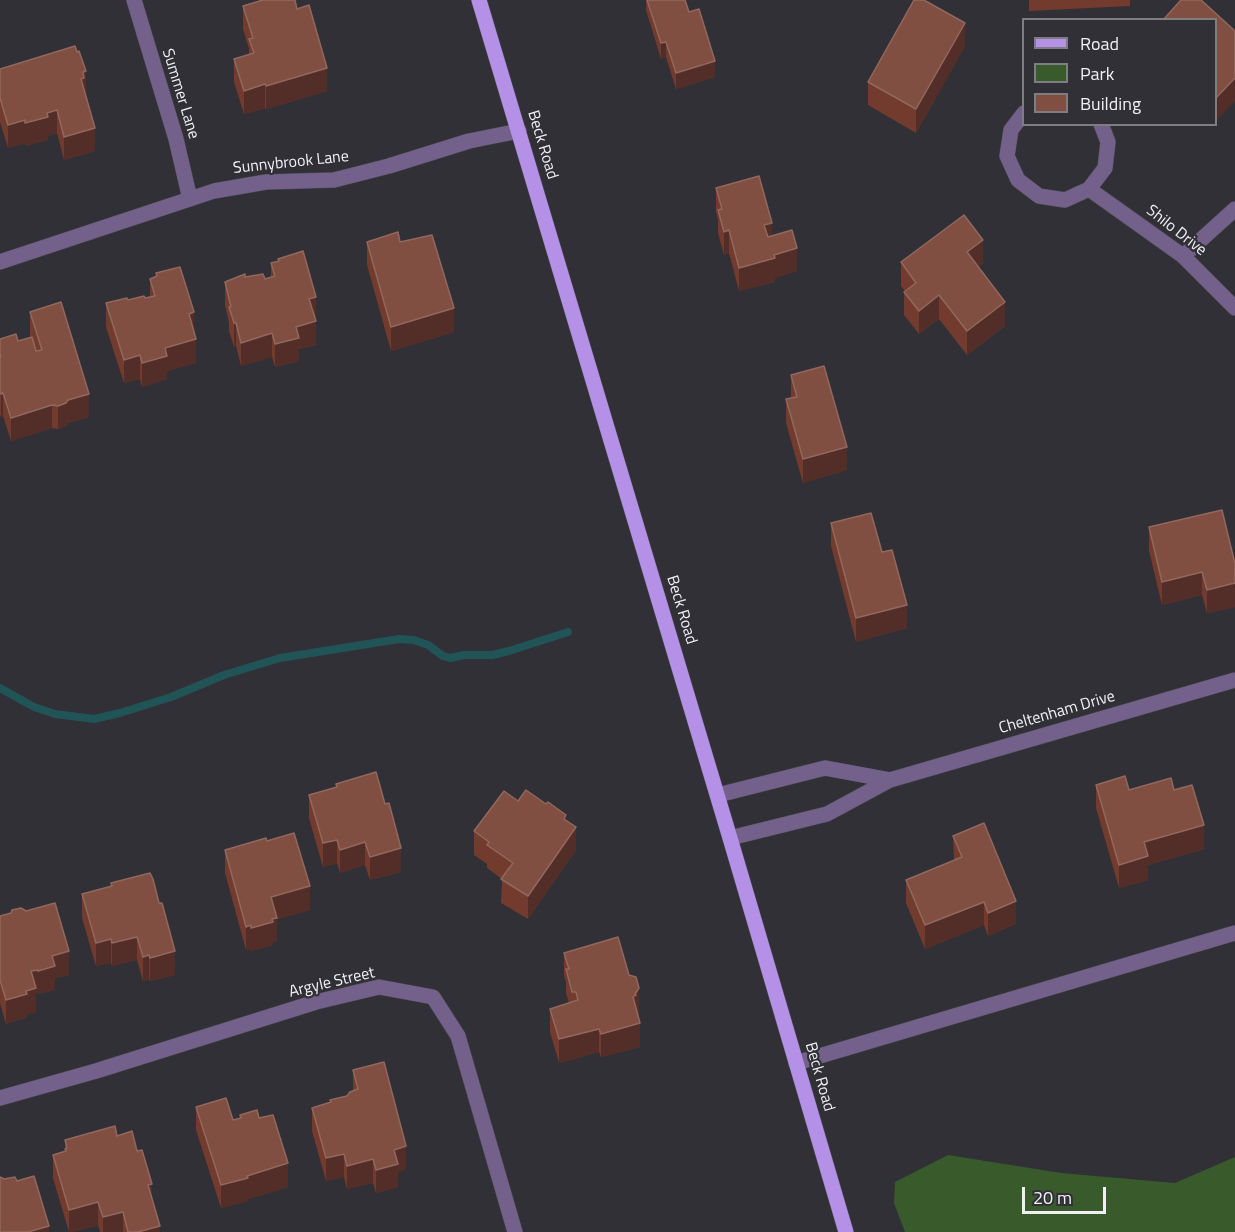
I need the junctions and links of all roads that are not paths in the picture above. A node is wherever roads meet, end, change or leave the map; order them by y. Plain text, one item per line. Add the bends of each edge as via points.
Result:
1 (134, 0) edge
2 (479, 0) edge
3 (1022, 114) edge
4 (1102, 126) edge
5 (519, 131) junction
6 (1089, 189) junction
7 (190, 199) junction
8 (1235, 209) edge
9 (1183, 256) junction
10 (0, 262) edge
11 (1235, 308) edge
12 (1235, 680) edge
13 (890, 780) junction
14 (718, 795) junction
15 (730, 838) junction
16 (1235, 933) edge
17 (796, 1062) junction
18 (0, 1098) edge
19 (515, 1232) edge
20 (846, 1232) edge

1 - 7 street, Summer Lane
2 - 5 main road, Beck Road
3 - 6 street via 1011,130 1007,156 1018,180 1039,196 1065,200
4 - 6 street via 1108,142 1105,168
5 - 7 street, Sunnybrook Lane via 469,141 334,180 266,182
5 - 14 main road, Beck Road
6 - 9 street, Shilo Drive
7 - 10 street, Sunnybrook Lane
8 - 9 street
9 - 11 street, Shilo Drive
12 - 13 street, Cheltenham Drive
13 - 14 street, Cheltenham Drive via 825,768
13 - 15 street, Cheltenham Drive via 827,814
14 - 15 main road, Beck Road
15 - 17 main road, Beck Road
16 - 17 street
17 - 20 main road, Beck Road
18 - 19 street, Argyle Street via 316,1002 379,987 433,997 458,1036

